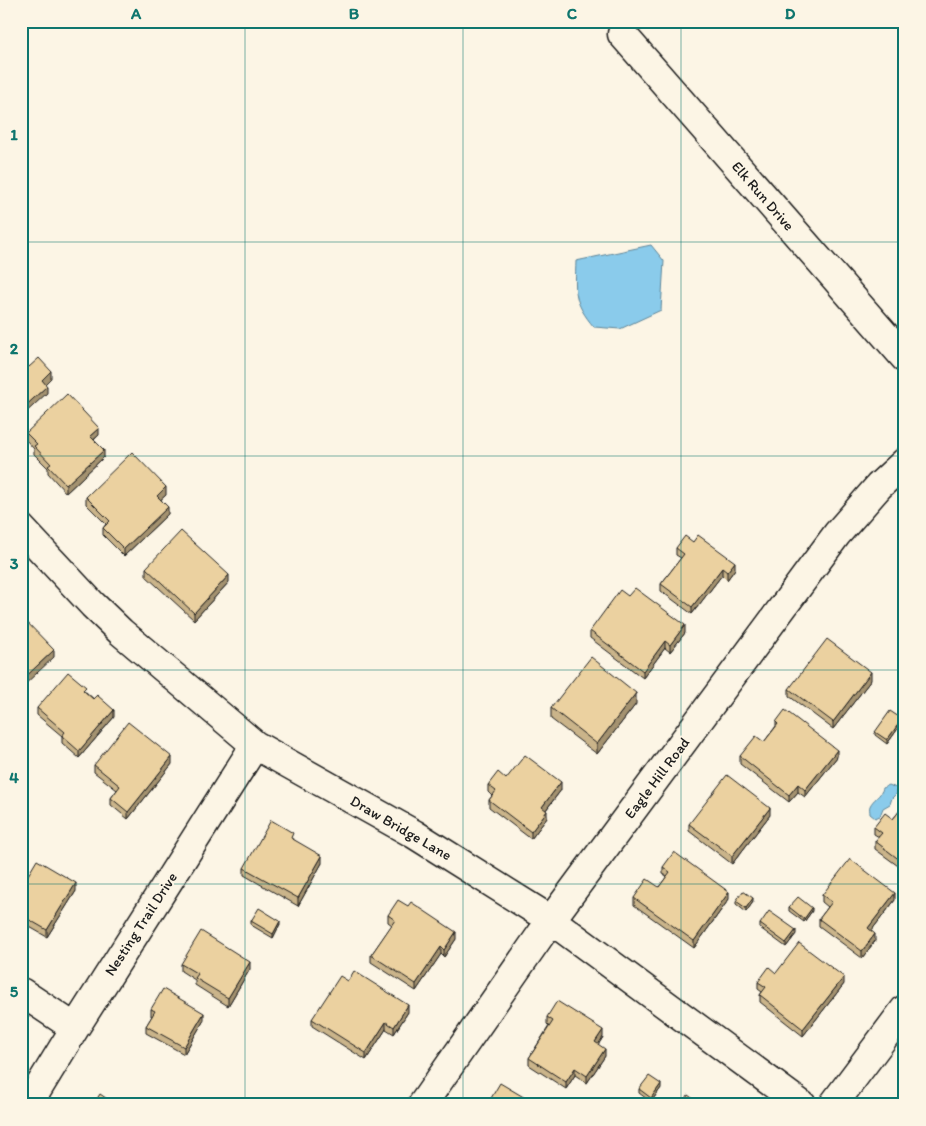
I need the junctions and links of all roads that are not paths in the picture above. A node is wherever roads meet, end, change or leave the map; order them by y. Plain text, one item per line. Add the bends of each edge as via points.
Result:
1 (622, 34) dead end
2 (905, 358) edge
3 (905, 462) edge
4 (21, 528) edge
5 (255, 745) junction
6 (551, 920) junction
7 (21, 992) edge
8 (905, 1009) edge
9 (75, 1028) junction
10 (28, 1105) edge
11 (422, 1105) edge
12 (802, 1105) edge
13 (834, 1105) edge

1 - 2 street, Elk Run Drive
3 - 6 street, Eagle Hill Road via 837,534
4 - 5 street, Draw Bridge Lane via 121,632
5 - 6 street, Draw Bridge Lane via 414,834
5 - 9 street, Nesting Trail Drive
6 - 11 street, Eagle Hill Road
6 - 12 street, Draw Bridge Lane
7 - 9 street
8 - 13 street
9 - 10 street, Nesting Trail Drive

